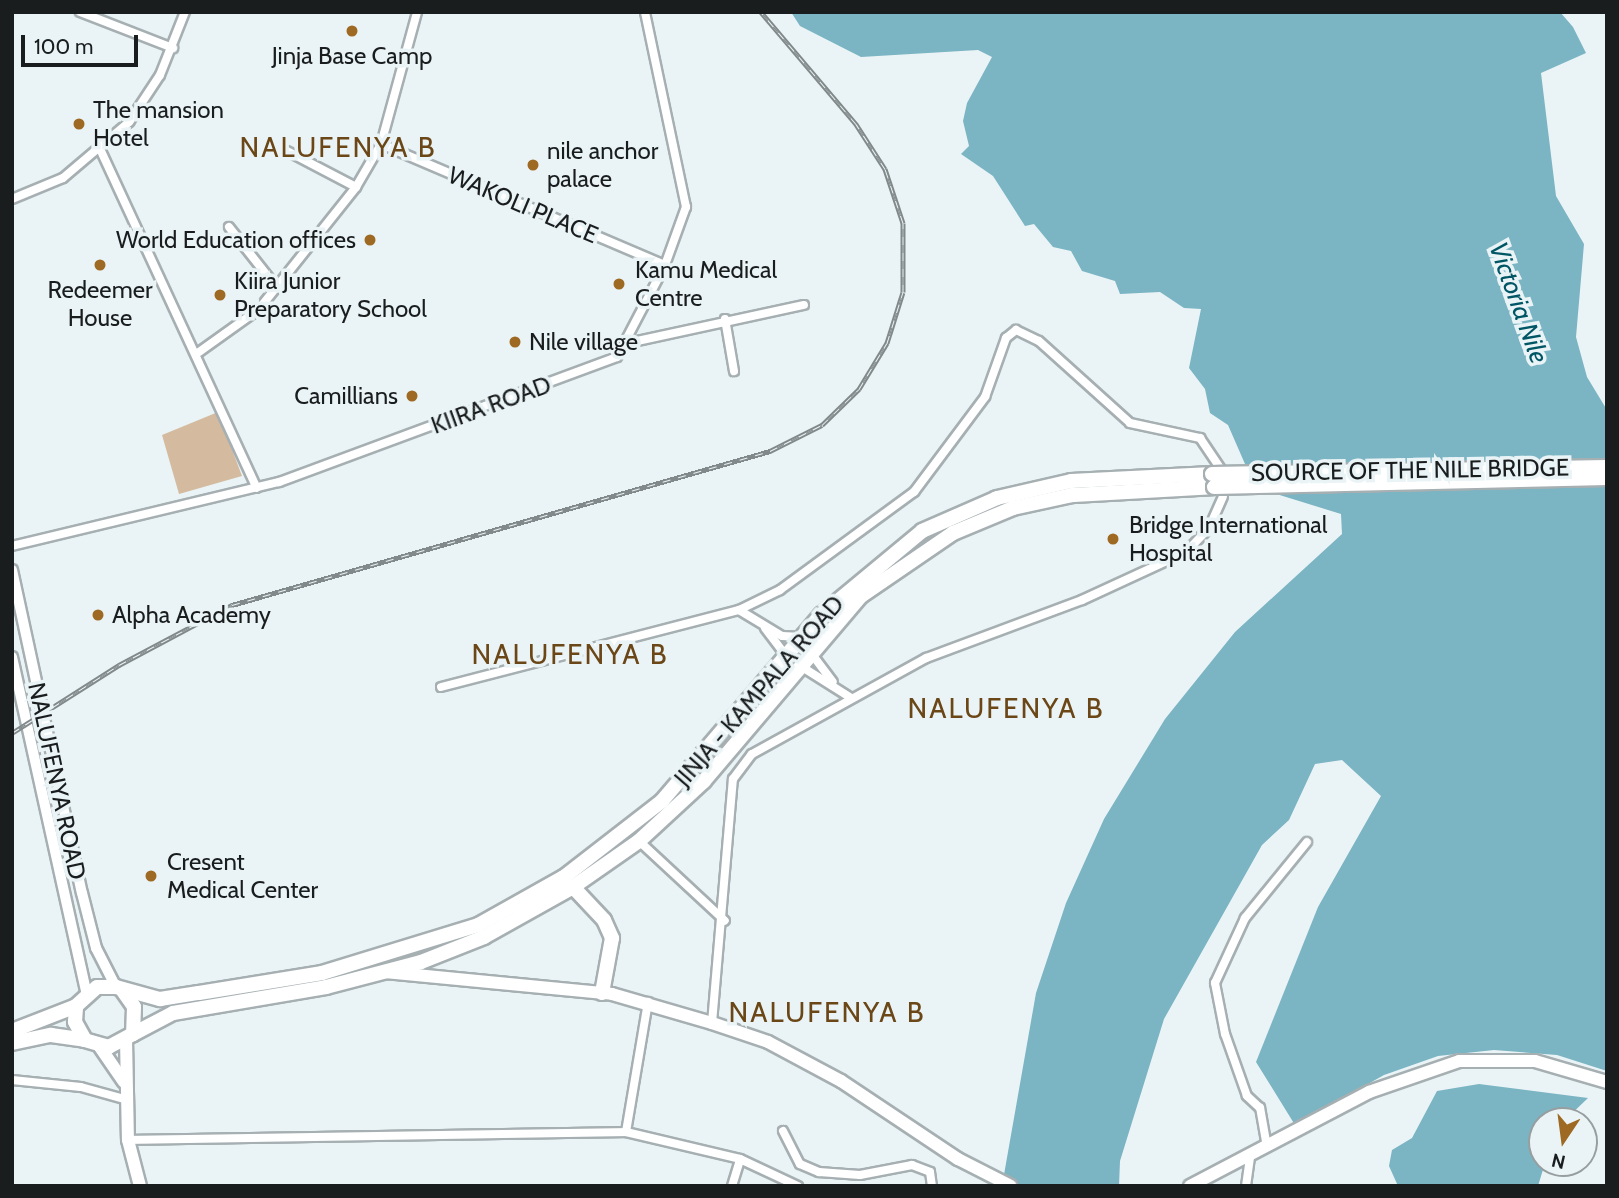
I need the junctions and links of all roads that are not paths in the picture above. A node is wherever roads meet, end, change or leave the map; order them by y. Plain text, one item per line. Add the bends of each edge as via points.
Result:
1 (80, 12) edge
2 (185, 12) edge
3 (417, 12) edge
4 (645, 12) edge
5 (173, 48) junction
6 (381, 144) junction
7 (101, 151) junction
8 (287, 151) dead end
9 (356, 187) junction
10 (12, 200) edge
11 (229, 226) dead end
12 (665, 265) junction
13 (276, 288) junction
14 (804, 305) dead end
15 (725, 319) junction
16 (628, 343) junction
17 (199, 352) junction
18 (734, 371) dead end
19 (1607, 467) edge
20 (1607, 478) edge
21 (1218, 482) junction
22 (257, 488) junction
23 (12, 546) edge
24 (12, 570) edge
25 (738, 610) junction
26 (761, 623) junction
27 (802, 637) junction
28 (809, 651) junction
29 (786, 656) junction
30 (12, 657) edge
31 (799, 665) junction
32 (837, 686) junction
33 (440, 687) dead end
34 (851, 698) junction
35 (639, 841) junction
36 (1307, 842) dead end
37 (573, 887) junction
38 (725, 921) junction
39 (385, 972) junction
40 (120, 989) junction
41 (86, 992) junction
42 (602, 993) junction
43 (648, 1002) junction
44 (76, 1006) junction
45 (712, 1023) junction
46 (12, 1031) edge
47 (130, 1036) junction
48 (85, 1040) junction
49 (12, 1043) edge
50 (100, 1047) junction
51 (12, 1080) edge
52 (1607, 1082) edge
53 (124, 1083) junction
54 (128, 1100) junction
55 (783, 1130) dead end
56 (626, 1132) junction
57 (128, 1140) junction
58 (1267, 1147) junction
59 (1250, 1157) junction
60 (740, 1159) junction
61 (140, 1186) edge
62 (732, 1186) edge
63 (798, 1186) edge
64 (932, 1186) edge
65 (1011, 1186) edge
66 (1190, 1186) edge
67 (1246, 1186) edge

1 - 5 street
2 - 5 street
3 - 6 street
4 - 12 street, KIIRA ROAD via 686,207
5 - 7 street via 143,102
6 - 9 street
6 - 12 street, WAKOLI PLACE
7 - 10 street
7 - 17 street
8 - 9 street
9 - 13 street
11 - 13 street
12 - 16 street, KIIRA ROAD
13 - 17 street via 231,335
14 - 15 street
15 - 16 street
15 - 18 street
16 - 22 street, KIIRA ROAD via 606,364
17 - 22 street
19 - 21 highway, SOURCE OF THE NILE BRIDGE, bridge
20 - 21 highway, SOURCE OF THE NILE BRIDGE, bridge
21 - 25 street via 1200,438 1142,427 1120,414 1023,330 1006,338 985,397 914,492 858,538
21 - 27 highway, JINJA - KAMPALA ROAD via 1071,481 982,503 900,547
21 - 28 highway, JINJA - KAMPALA ROAD via 1095,492 988,518 885,576
21 - 34 street via 1217,516 1185,552 1082,600 971,638
22 - 23 street, KIIRA ROAD
24 - 40 street, NALUFENYA ROAD via 96,948
25 - 26 street
25 - 33 street
26 - 27 street via 782,636
26 - 29 street
27 - 29 highway, JINJA - KAMPALA ROAD
28 - 31 highway, JINJA - KAMPALA ROAD
28 - 32 street
29 - 40 highway, JINJA - KAMPALA ROAD via 662,801 599,852 512,907 384,957 160,999
30 - 41 street, NALUFENYA ROAD
31 - 32 street
31 - 35 highway, JINJA - KAMPALA ROAD via 704,781
32 - 34 street
34 - 38 street via 752,754 733,779
35 - 37 highway, JINJA - KAMPALA ROAD
35 - 38 street
36 - 58 street via 1245,918 1215,983 1225,1034 1247,1096 1260,1108
37 - 39 highway, JINJA - KAMPALA ROAD via 484,937
37 - 42 highway via 604,920 612,938
38 - 45 street
39 - 42 main road
39 - 47 highway, JINJA - KAMPALA ROAD via 326,987 173,1013
40 - 41 highway
40 - 47 highway via 134,1007
41 - 44 highway
42 - 43 main road
43 - 45 main road
43 - 56 street
44 - 46 highway
44 - 48 highway via 75,1022
45 - 65 main road via 768,1042 841,1081 958,1159
47 - 50 highway
47 - 53 main road
48 - 49 highway via 51,1035
48 - 50 highway
50 - 53 main road
51 - 54 street via 81,1087
52 - 58 main road via 1535,1061 1459,1060 1399,1079
53 - 54 main road
54 - 57 main road
55 - 64 street via 800,1164 818,1172 860,1175 912,1166 930,1172
56 - 57 street
56 - 60 street
57 - 61 main road
58 - 59 main road
59 - 66 main road
59 - 67 street
60 - 62 street
60 - 63 street

